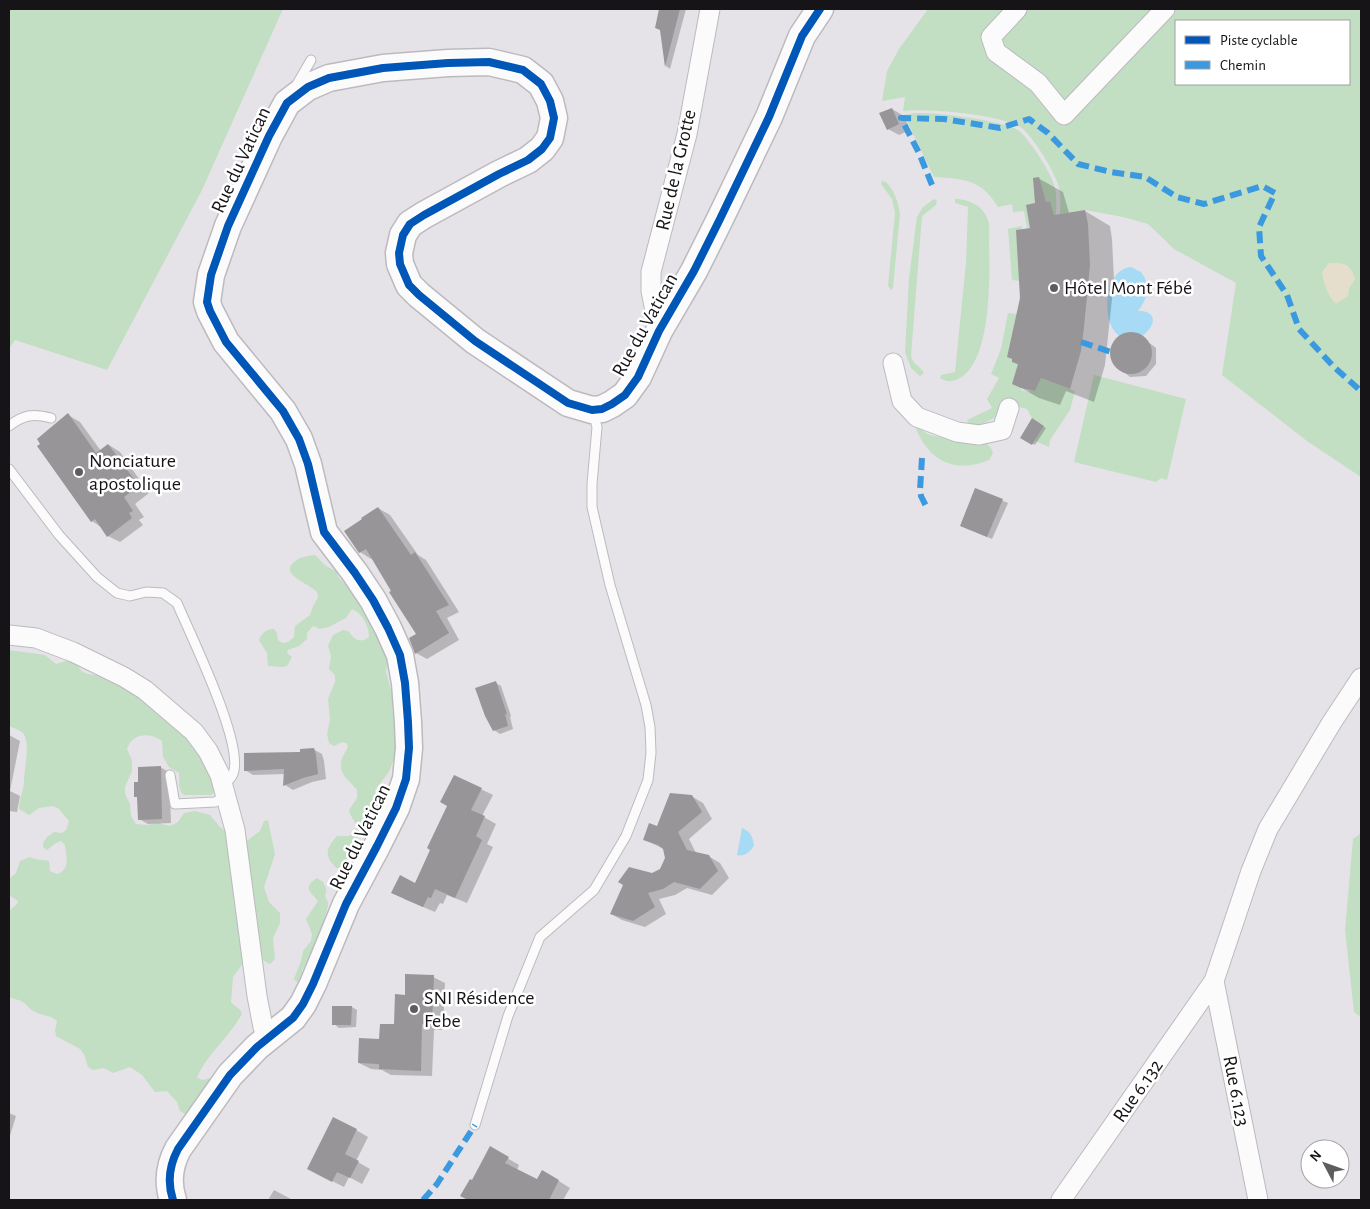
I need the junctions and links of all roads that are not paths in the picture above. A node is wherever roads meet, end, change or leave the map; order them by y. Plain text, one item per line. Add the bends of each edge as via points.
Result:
1 (710, 9) edge
2 (820, 9) edge
3 (1017, 9) edge
4 (1165, 9) edge
5 (311, 60) dead end
6 (287, 103) junction
7 (659, 331) junction
8 (893, 363) dead end
9 (1009, 408) dead end
10 (592, 410) junction
11 (50, 418) dead end
12 (9, 426) edge
13 (9, 469) edge
14 (9, 635) edge
15 (1361, 678) edge
16 (170, 775) dead end
17 (225, 790) junction
18 (1214, 982) junction
19 (267, 1039) junction
20 (475, 1125) dead end
21 (173, 1200) edge
22 (1061, 1200) edge
23 (1258, 1200) edge

1 - 7 street, Rue de la Grotte via 687,134 651,272 651,291
2 - 7 street, Rue du Vatican via 802,36 769,118 720,219
3 - 4 street via 991,36 996,52 1038,83 1064,115
5 - 6 lane
6 - 10 street, Rue du Vatican via 308,87 330,78 383,68 448,63 490,62 523,70 541,84 554,118 550,138 528,160 410,224 403,235 400,264 409,285 418,295 475,341 568,403
6 - 19 street, Rue du Vatican via 228,226 211,274 207,302 226,342 283,411 299,439 324,532 355,573 388,628 403,668 409,748 406,779 396,808 346,904 313,984 293,1018
7 - 10 street, Rue du Vatican via 638,377 625,395 602,409
8 - 9 street via 902,401 917,417 957,432 980,435 1002,430
10 - 20 lane via 597,427 592,507 610,585 646,705 651,735 648,780 626,836 594,890 540,937 508,1016
11 - 12 lane via 29,415
13 - 17 lane via 59,535 110,588 130,596 162,593 176,603 223,709 234,755 234,772
14 - 17 street via 36,638 73,652 145,690 194,732 208,751
15 - 18 street via 1268,829
16 - 17 lane via 175,804 215,802
17 - 19 street via 236,830 258,1004
18 - 22 street, Rue 6.132
18 - 23 street, Rue 6.123
19 - 21 street, Rue du Vatican via 230,1075 178,1149 169,1172

